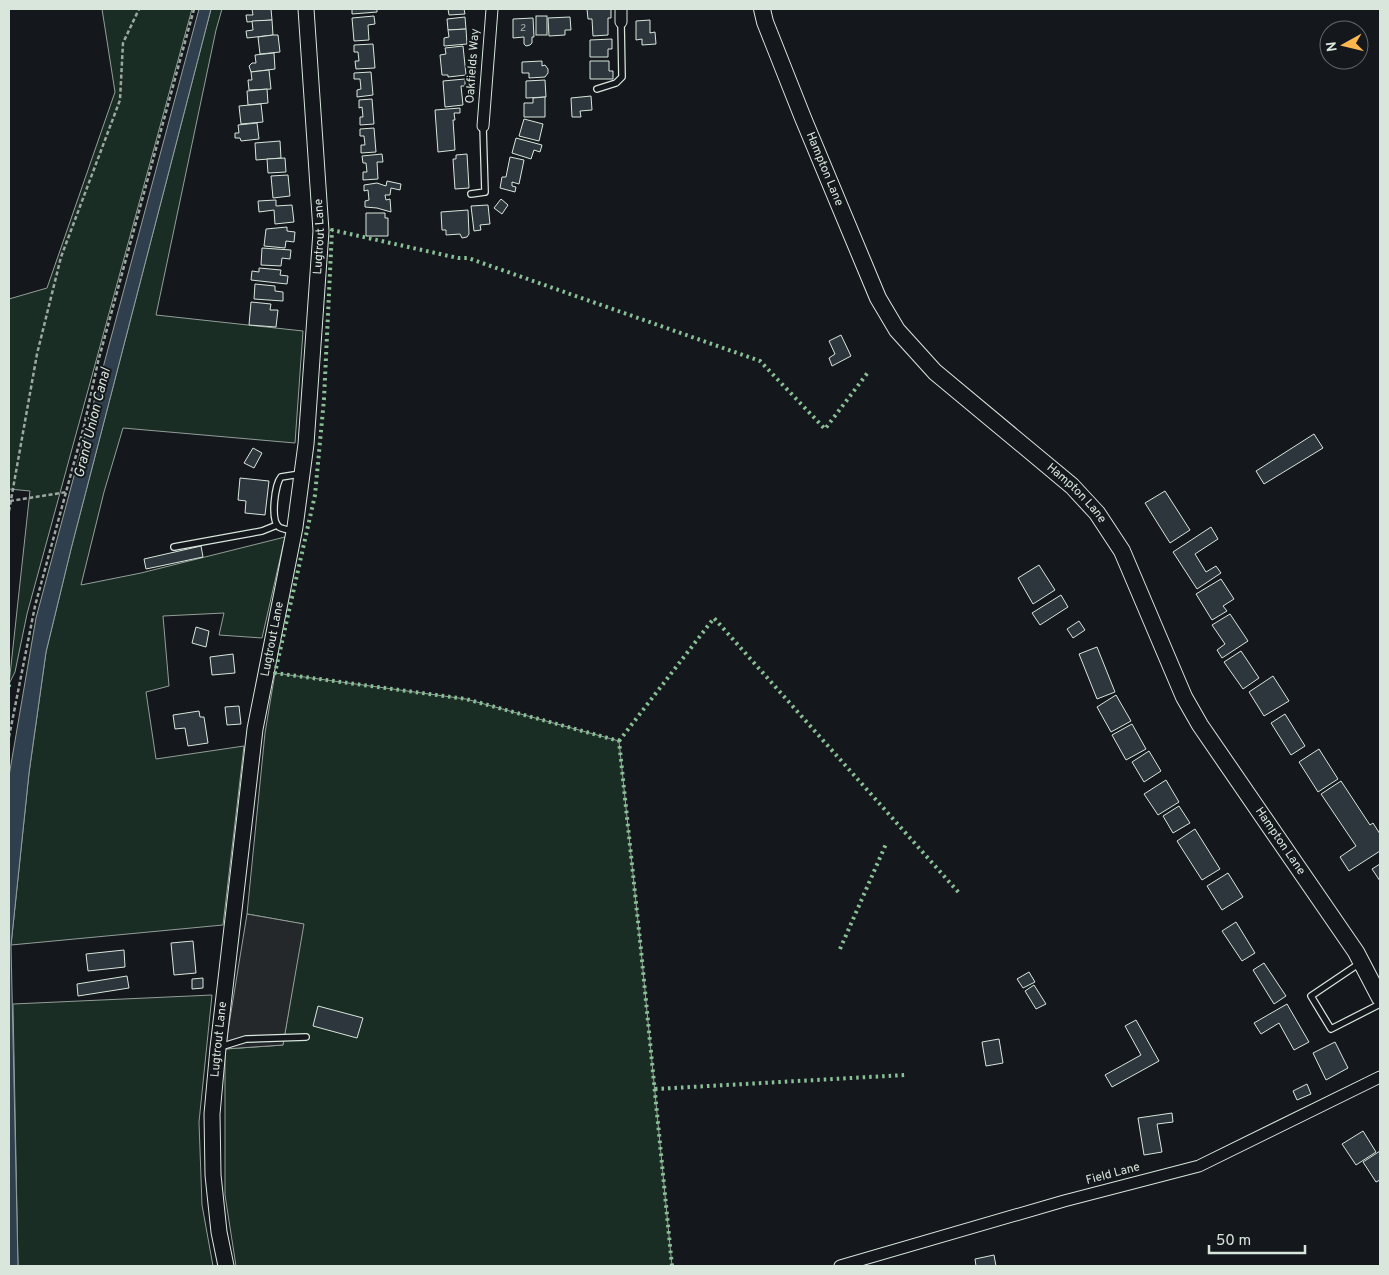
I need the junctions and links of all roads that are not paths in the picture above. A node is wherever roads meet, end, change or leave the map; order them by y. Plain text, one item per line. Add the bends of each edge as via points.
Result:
1 (306, 9) edge
2 (492, 9) edge
3 (620, 9) edge
4 (762, 9) edge
5 (622, 22) joint
6 (597, 89) dead end
7 (483, 126) joint
8 (471, 194) dead end
9 (302, 474) junction
10 (277, 525) junction
11 (294, 532) junction
12 (174, 547) dead end
13 (1362, 962) junction
14 (1380, 998) edge
15 (1380, 1004) edge
16 (306, 1037) dead end
17 (218, 1048) junction
18 (1380, 1077) edge
19 (226, 1266) edge
20 (840, 1266) edge

1 - 9 street, Lugtrout Lane via 322,231
2 - 7 street, Oakfields Way
3 - 5 street
4 - 13 main road, Hampton Lane via 803,118 878,298 897,330 935,372 1072,486 1097,513 1122,551 1184,698
5 - 6 lane via 622,77 616,83
7 - 8 lane via 486,192
9 - 10 lane via 285,475 279,479 274,516
9 - 11 street, Lugtrout Lane
10 - 11 lane
10 - 12 lane via 262,531
11 - 17 street, Lugtrout Lane via 255,728
13 - 14 main road, Hampton Lane
13 - 15 lane via 1311,996 1331,1029
16 - 17 lane via 246,1040
17 - 19 street, Lugtrout Lane via 212,1114 213,1175
18 - 20 street, Field Lane via 1199,1166 1064,1201

